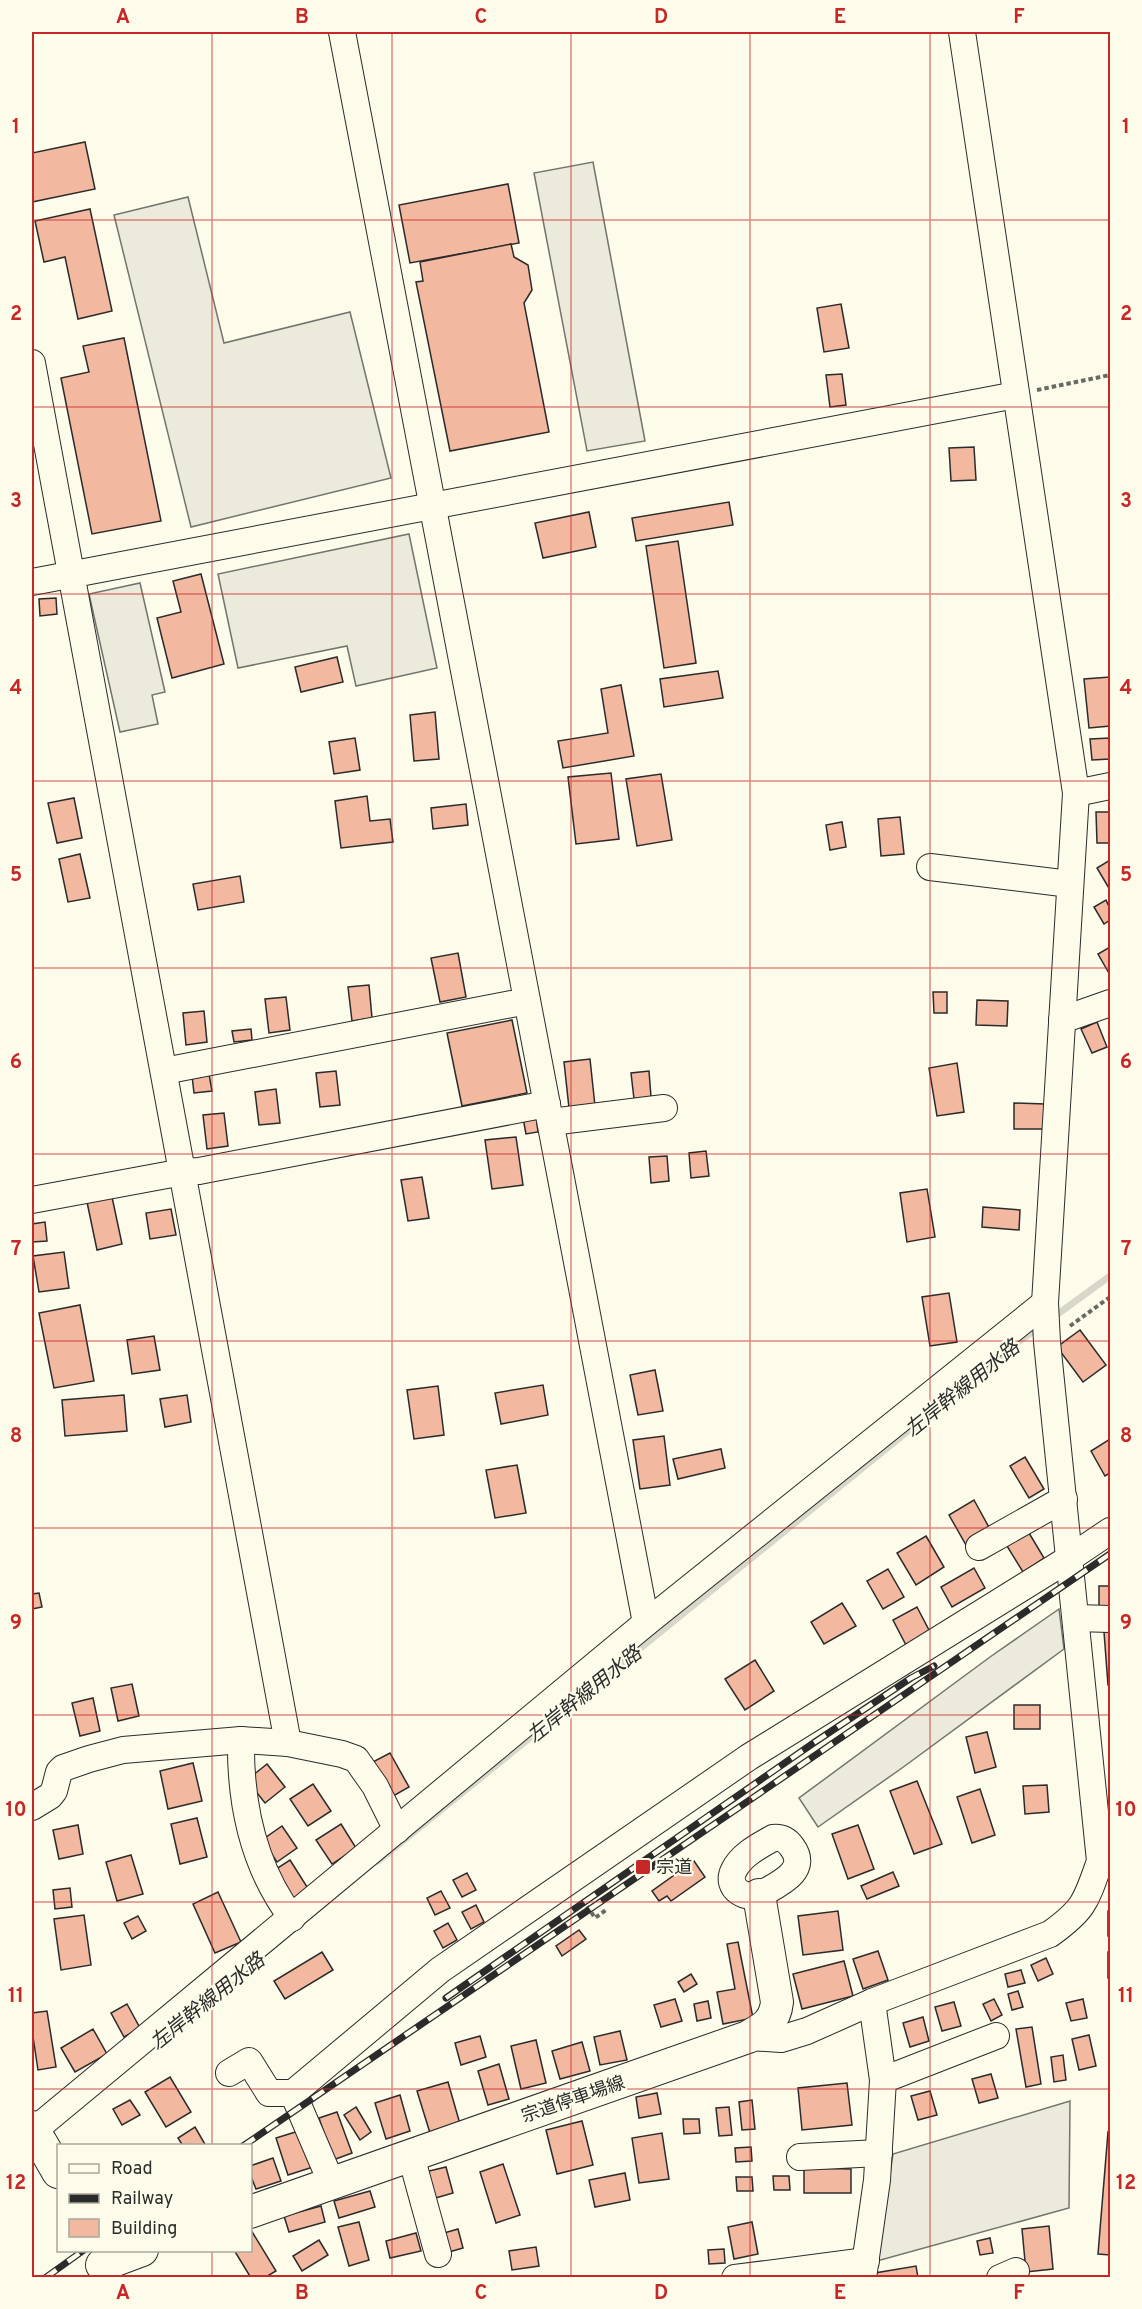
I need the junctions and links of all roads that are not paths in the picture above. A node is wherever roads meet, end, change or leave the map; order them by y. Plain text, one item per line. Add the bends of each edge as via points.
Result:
1 (342, 32) edge
2 (962, 32) edge
3 (32, 363) edge
4 (1016, 395) junction
5 (433, 506) junction
6 (72, 575) junction
7 (32, 582) edge
8 (1110, 786) edge
9 (1076, 793) junction
10 (930, 867) dead end
11 (1070, 884) junction
12 (527, 1001) junction
13 (1110, 1003) edge
14 (1062, 1020) junction
15 (164, 1071) junction
16 (664, 1108) dead end
17 (549, 1113) junction
18 (183, 1172) junction
19 (32, 1200) edge
20 (1045, 1303) junction
21 (1064, 1499) junction
22 (1110, 1531) edge
23 (979, 1547) dead end
24 (1070, 1558) junction
25 (1076, 1618) junction
26 (1110, 1619) edge
27 (646, 1623) junction
28 (241, 1740) junction
29 (288, 1743) junction
30 (32, 1808) edge
31 (397, 1830) junction
32 (759, 1895) dead end
33 (1099, 1898) edge
34 (292, 1918) junction
35 (872, 2002) junction
36 (996, 2036) dead end
37 (748, 2037) junction
38 (229, 2073) dead end
39 (884, 2080) junction
40 (293, 2093) junction
41 (32, 2130) edge
42 (879, 2152) junction
43 (411, 2156) junction
44 (800, 2157) dead end
45 (57, 2170) edge
46 (332, 2184) junction
47 (252, 2211) edge
48 (136, 2252) edge
49 (438, 2254) dead end
50 (101, 2264) edge
51 (865, 2269) edge
52 (735, 2277) edge

1 - 5 street
2 - 4 street
3 - 6 street
4 - 5 street
4 - 9 street
5 - 6 street
5 - 12 street
6 - 7 street
6 - 15 street
8 - 9 street
9 - 11 street
10 - 11 street
11 - 14 street
12 - 15 street
12 - 17 street
13 - 14 street
14 - 20 street
15 - 18 street
16 - 17 street
17 - 18 street
17 - 27 street
18 - 19 street
18 - 29 street
20 - 21 street
20 - 27 street
21 - 23 street
21 - 24 street
22 - 24 street
24 - 25 street
24 - 40 street via 749,1756 440,1970
25 - 26 street
25 - 33 street via 1100,1861
27 - 31 street
28 - 29 street
28 - 30 street via 123,1750 89,1759 63,1768 50,1797
28 - 34 street via 243,1794 256,1848 266,1878
29 - 31 street via 356,1759
31 - 34 street
32 - 37 main road, 宗道停車場線 via 777,2002 771,2022
33 - 35 street via 1050,1934
34 - 41 street
35 - 37 street via 781,2039
35 - 39 street
36 - 39 street
37 - 43 main road, 宗道停車場線
38 - 40 street via 249,2061 270,2093
39 - 42 street
40 - 46 street
41 - 45 main road
42 - 44 street
42 - 51 street
43 - 46 main road, 宗道停車場線
43 - 49 street
46 - 47 main road, 宗道停車場線
48 - 50 main road
51 - 52 street

